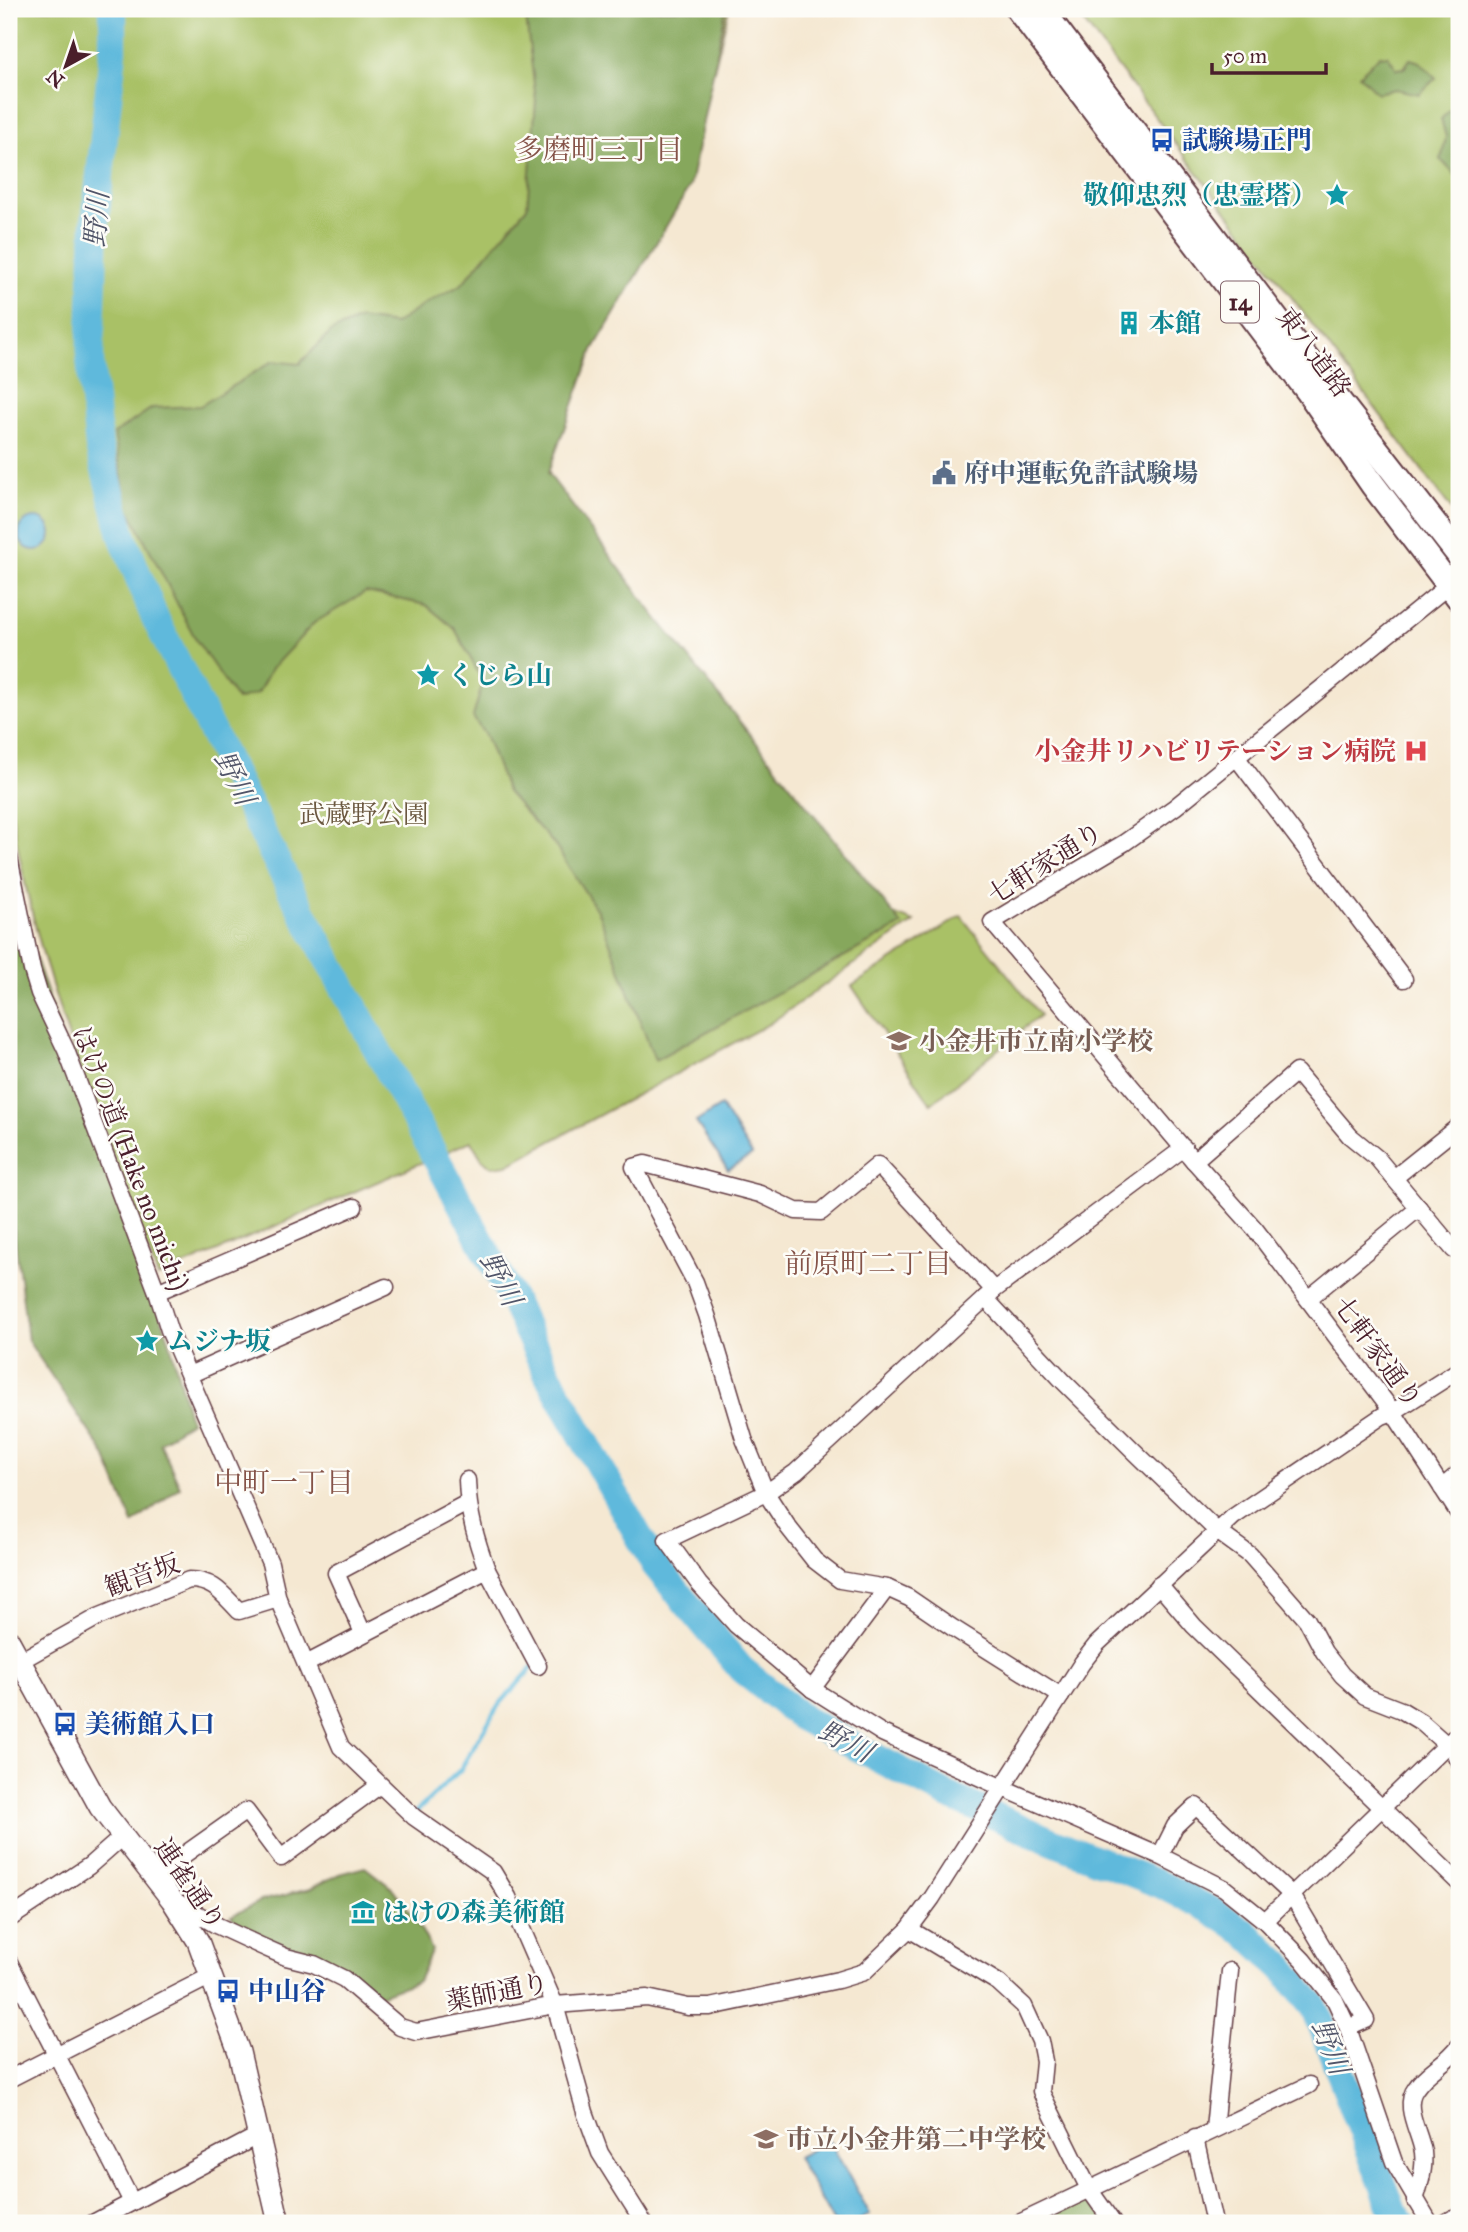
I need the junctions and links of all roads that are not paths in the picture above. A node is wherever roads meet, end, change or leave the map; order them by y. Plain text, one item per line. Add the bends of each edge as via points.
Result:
1 (1018, 9) edge
2 (1041, 9) edge
3 (1401, 479) junction
4 (1459, 555) edge
5 (1456, 588) edge
6 (1237, 758) junction
7 (9, 857) edge
8 (1404, 979) dead end
9 (1459, 1126) edge
10 (1189, 1154) junction
11 (1394, 1178) junction
12 (354, 1207) dead end
13 (1419, 1208) junction
14 (1459, 1246) edge
15 (386, 1287) dead end
16 (157, 1292) junction
17 (990, 1294) junction
18 (1308, 1299) junction
19 (1459, 1370) edge
20 (189, 1375) junction
21 (1393, 1412) junction
22 (1459, 1473) edge
23 (467, 1480) dead end
24 (1442, 1488) junction
25 (766, 1493) junction
26 (467, 1503) junction
27 (1459, 1514) edge
28 (1217, 1531) junction
29 (487, 1570) junction
30 (1159, 1584) junction
31 (887, 1588) junction
32 (278, 1600) junction
33 (363, 1633) junction
34 (9, 1641) edge
35 (20, 1661) junction
36 (306, 1664) junction
37 (538, 1666) dead end
38 (811, 1689) junction
39 (1061, 1696) junction
40 (1455, 1750) edge
41 (380, 1785) junction
42 (1003, 1788) junction
43 (1381, 1808) junction
44 (122, 1836) junction
45 (1160, 1856) junction
46 (154, 1876) junction
47 (1459, 1883) edge
48 (1292, 1895) junction
49 (172, 1899) junction
50 (9, 1919) edge
51 (1265, 1921) junction
52 (909, 1928) junction
53 (9, 1962) edge
54 (1230, 1971) dead end
55 (211, 1976) junction
56 (555, 2005) junction
57 (1348, 2028) junction
58 (1459, 2046) edge
59 (57, 2055) junction
60 (9, 2078) edge
61 (1309, 2085) dead end
62 (1214, 2129) junction
63 (257, 2136) junction
64 (1195, 2138) junction
65 (1089, 2189) junction
66 (1415, 2200) junction
67 (132, 2202) junction
68 (1459, 2215) edge
69 (93, 2223) edge
70 (279, 2223) edge
71 (644, 2223) edge
72 (1019, 2223) edge
73 (1113, 2223) edge
74 (1214, 2223) edge
75 (1430, 2223) edge
76 (1446, 2223) edge

1 - 5 main road, 東八道路 / 14 via 1308,391 1373,485
2 - 3 main road, 東八道路 / 14
3 - 4 main road, 東八道路 / 14
3 - 5 main road
5 - 6 street, 七軒家通り
6 - 8 street
6 - 10 street, 七軒家通り via 1124,843 992,922
7 - 16 street, はけの道 (Hake no michi) via 39,993 66,1050
9 - 11 street
10 - 11 street via 1296,1072 1350,1136
10 - 17 street
10 - 18 street, 七軒家通り
11 - 13 street
12 - 16 street
13 - 14 street via 1454,1250
13 - 18 street
15 - 20 street
16 - 20 street, はけの道 (Hake no michi)
17 - 25 street via 796,1472
17 - 25 street via 878,1165 821,1212 796,1211 760,1194 645,1164 634,1167 695,1282 744,1439
17 - 28 street via 1064,1382
18 - 21 street, 七軒家通り
19 - 21 street
20 - 32 street, はけの道 (Hake no michi) via 270,1563
21 - 24 street, 七軒家通り
21 - 28 street via 1351,1436
22 - 24 street
23 - 26 street
24 - 27 street, 七軒家通り
25 - 31 street via 814,1560 840,1580
25 - 38 street via 667,1540 736,1625
26 - 29 street
26 - 33 street via 336,1573
28 - 30 street
28 - 40 street via 1250,1555 1282,1590 1307,1620 1324,1652 1364,1696 1401,1710
29 - 33 street
29 - 37 street
30 - 39 street via 1097,1644
30 - 43 street via 1194,1626
31 - 38 street
31 - 39 street
32 - 35 street, 観音坂 via 239,1611 217,1589 202,1580 189,1580 98,1617
32 - 36 street, はけの道 (Hake no michi)
33 - 36 street
34 - 35 main road, 連雀通り
35 - 44 main road, 連雀通り via 100,1807
36 - 41 street, はけの道 (Hake no michi) via 341,1747
38 - 42 street via 882,1733
39 - 42 street
40 - 43 street
41 - 46 street via 281,1858 246,1811
41 - 56 street, はけの道 (Hake no michi) via 414,1817 493,1872
42 - 45 street
42 - 52 street
43 - 47 street
43 - 48 street
44 - 46 main road, 連雀通り
44 - 50 street via 89,1866
45 - 48 street via 1175,1826 1196,1806
45 - 51 street via 1224,1888
46 - 49 main road, 連雀通り
48 - 51 street
48 - 57 street via 1366,2020
49 - 55 main road, 連雀通り via 198,1941
49 - 56 street, 薬師通り via 251,1942 344,1979 400,2026 416,2032
51 - 57 street via 1335,2000
52 - 56 street, 薬師通り via 864,1972 770,1996 710,2007 647,1998
52 - 65 street via 999,1983 1024,2006 1044,2061 1041,2092
53 - 59 street
54 - 62 street
55 - 59 street
55 - 63 main road, 連雀通り via 239,2052
56 - 71 street, はけの道 (Hake no michi) via 600,2153
57 - 66 street via 1394,2162
58 - 66 street via 1414,2089 1410,2100 1423,2152 1423,2176
59 - 60 street
59 - 67 street
61 - 62 street
62 - 64 street
63 - 67 street
63 - 70 main road, 連雀通り
64 - 65 street
64 - 74 street
65 - 72 street
65 - 73 street
66 - 75 street
67 - 69 street
68 - 76 street

